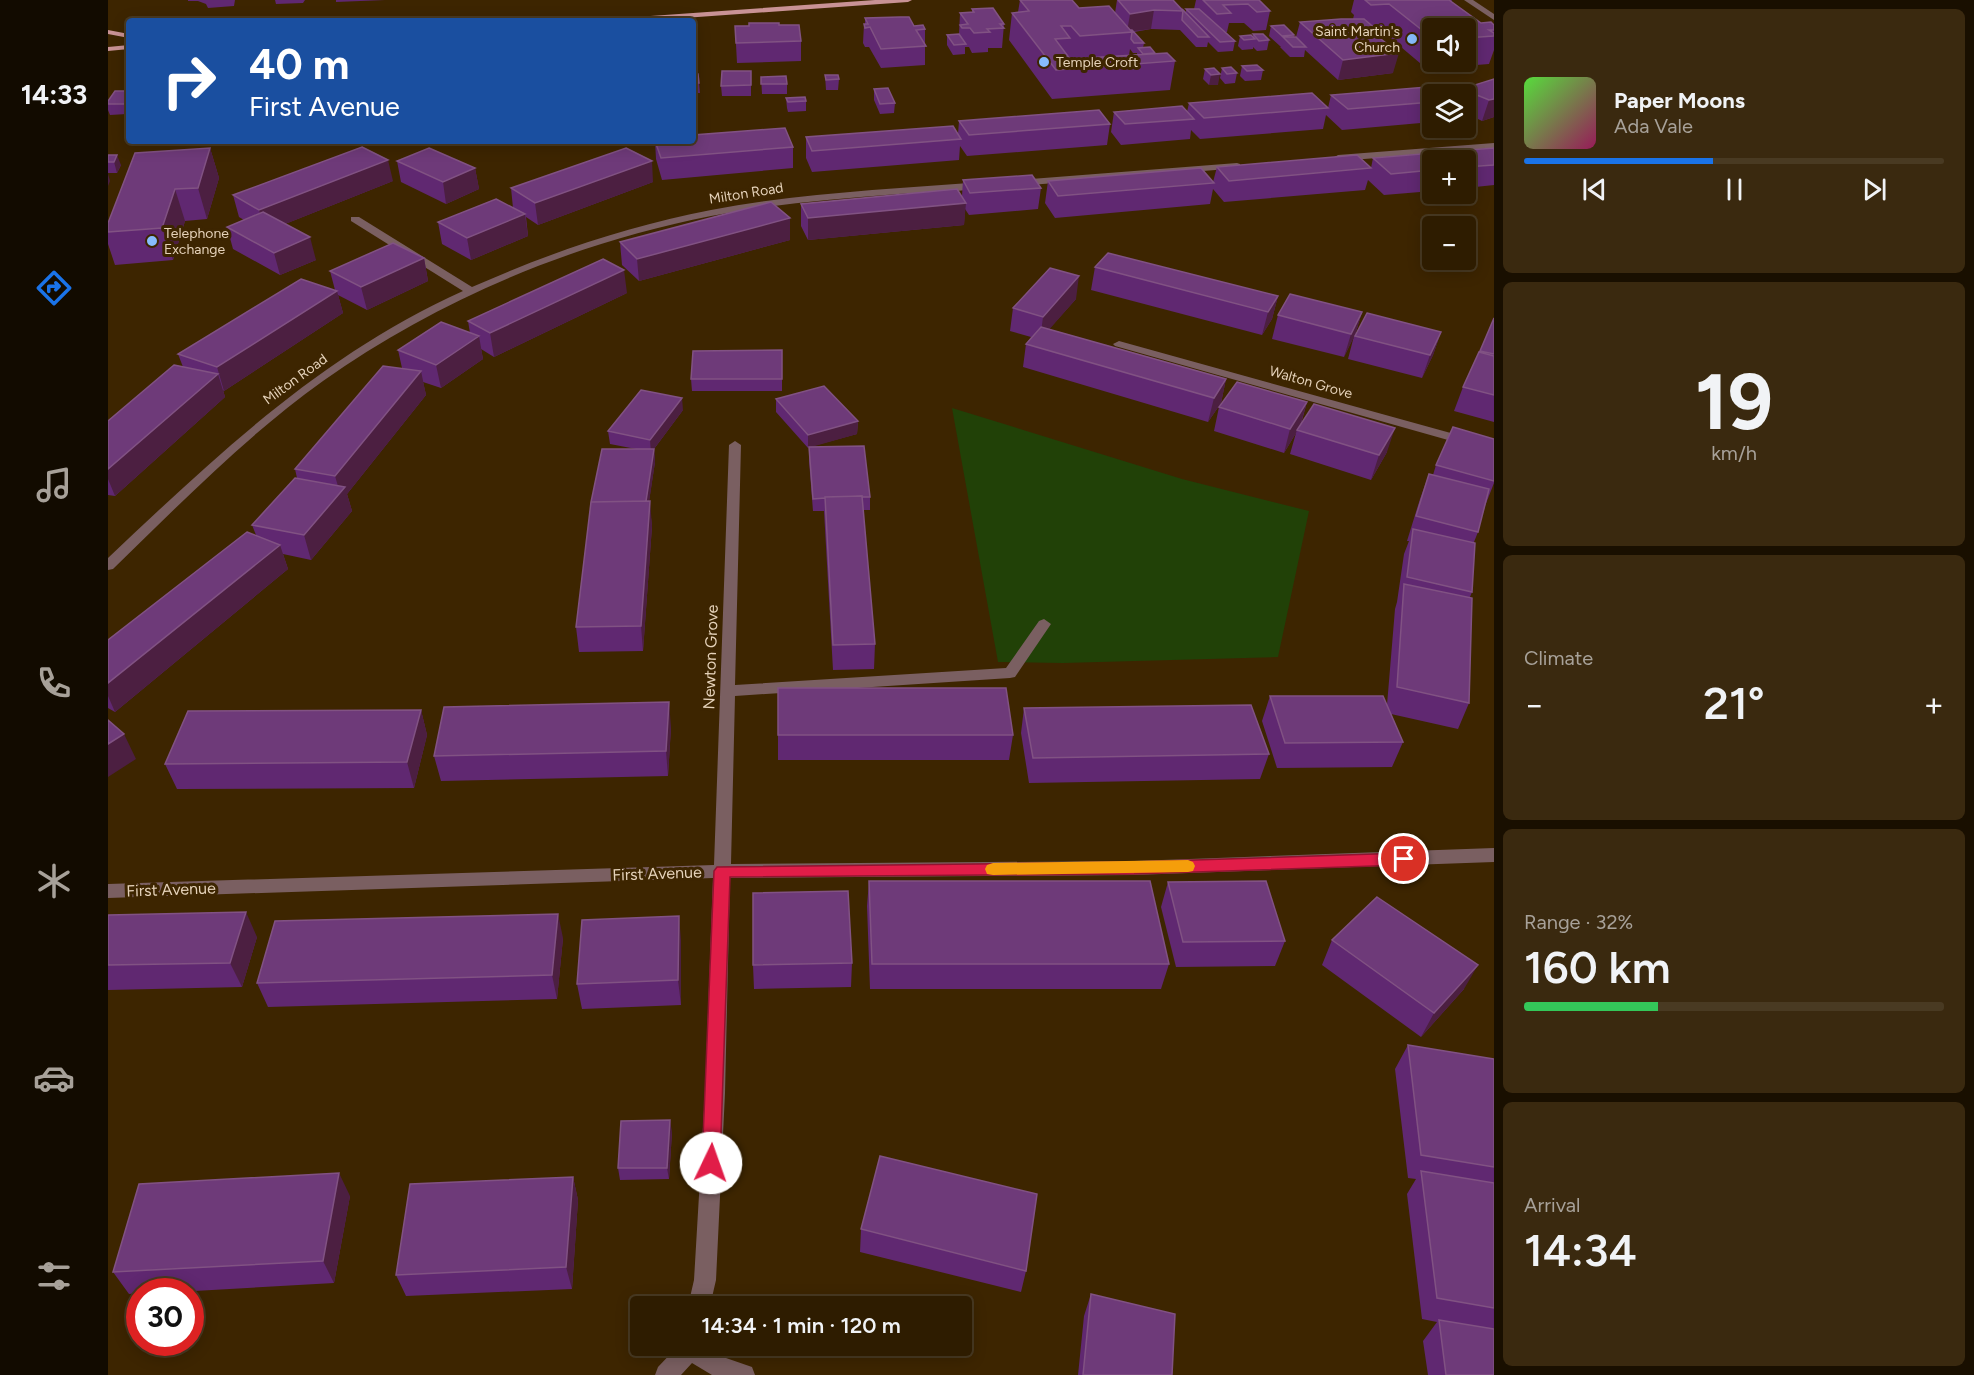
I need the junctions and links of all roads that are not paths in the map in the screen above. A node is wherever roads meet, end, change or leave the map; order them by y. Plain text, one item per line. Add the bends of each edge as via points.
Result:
1 (908, 0) edge
2 (1468, 0) edge
3 (651, 18) edge
4 (1494, 18) edge
5 (108, 32) edge
6 (126, 35) edge
7 (126, 47) edge
8 (108, 49) edge
9 (1494, 146) edge
10 (1328, 159) edge
11 (1245, 165) edge
12 (1008, 183) edge
13 (997, 184) edge
14 (356, 219) dead end
15 (471, 291) junction
16 (1119, 344) dead end
17 (735, 445) dead end
18 (1494, 449) edge
19 (108, 566) edge
20 (1044, 624) dead end
21 (727, 691) junction
22 (1494, 855) edge
23 (722, 871) junction
24 (108, 891) edge
25 (701, 1296) edge
26 (684, 1356) edge
27 (703, 1356) edge
28 (666, 1375) edge
29 (744, 1375) edge

1 - 3 main road
2 - 4 street
5 - 6 main road
7 - 8 main road
9 - 10 street
11 - 12 street
13 - 15 street, Milton Road via 795,200 710,213 603,241
14 - 15 street
15 - 19 street, Milton Road via 373,343 311,384 260,423
16 - 18 street, Walton Grove
17 - 21 street, Newton Grove
20 - 21 street via 1010,673
21 - 23 street, Newton Grove
22 - 23 street, First Avenue via 1134,868
23 - 24 street, First Avenue
23 - 25 street, Newton Grove via 713,1128
26 - 28 street
27 - 29 street via 721,1368

